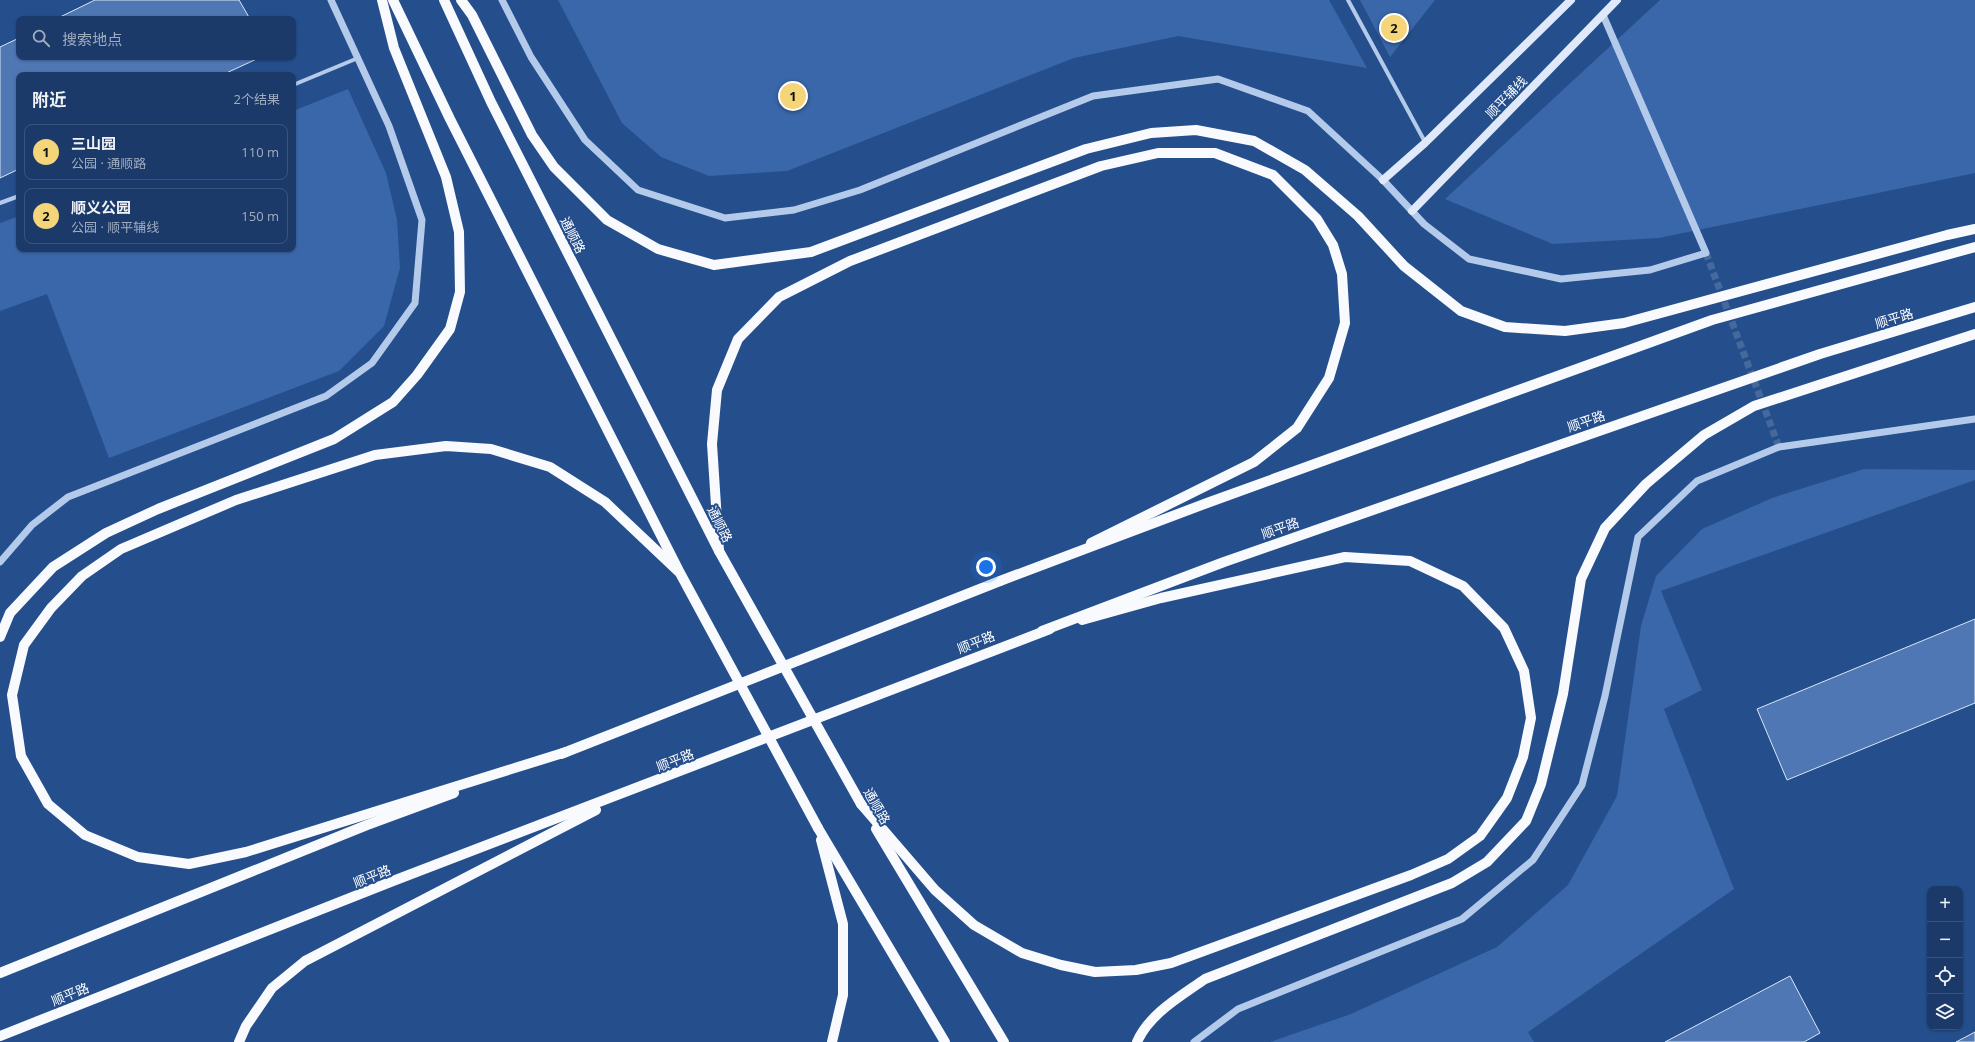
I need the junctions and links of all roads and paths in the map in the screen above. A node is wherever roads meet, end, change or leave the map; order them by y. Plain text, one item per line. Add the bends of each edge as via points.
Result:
1 (331, 0) edge
2 (382, 0) edge
3 (393, 0) edge
4 (444, 0) edge
5 (461, 0) edge
6 (502, 0) edge
7 (1348, 0) edge
8 (1571, 0) edge
9 (1617, 0) edge
10 (1603, 15) junction
11 (358, 58) junction
12 (296, 84) edge
13 (1425, 143) junction
14 (1383, 180) junction
15 (16, 197) edge
16 (0, 204) edge
17 (1412, 211) junction
18 (1975, 230) edge
19 (1975, 248) edge
20 (1975, 307) edge
21 (1975, 334) edge
22 (1975, 419) edge
23 (718, 551) junction
24 (1054, 561) junction
25 (0, 562) edge
26 (680, 573) junction
27 (1042, 631) junction
28 (0, 637) edge
29 (566, 752) junction
30 (639, 788) junction
31 (861, 804) junction
32 (818, 828) junction
33 (0, 974) edge
34 (0, 1036) edge
35 (239, 1042) edge
36 (832, 1042) edge
37 (945, 1042) edge
38 (1004, 1042) edge
39 (1137, 1042) edge
40 (1194, 1042) edge

1 - 11 street
2 - 28 main road, bridge via 394,48 446,177 459,232 460,292 450,329 417,375 393,402 334,439 158,509 106,533 53,567 10,613
3 - 26 main road, bridge via 457,133
4 - 23 main road, 通顺路, bridge via 491,102
5 - 18 main road, bridge via 472,15 532,135 554,167 607,220 658,249 714,265 811,252 1086,149 1151,133 1196,130 1254,141 1305,170 1358,216 1409,271 1461,311 1505,327 1564,331 1624,323 1946,235
6 - 14 street via 531,57 585,140 638,190 725,218 794,210 860,190 1093,96 1218,79 1308,111
7 - 13 street
8 - 13 main road, 顺平辅线
9 - 10 main road, 顺平辅线
10 - 17 main road, 顺平辅线
10 - 17 street via 1706,253 1650,270 1561,279 1469,259 1424,224
11 - 12 street
11 - 25 street via 389,126 422,220 415,303 372,363 326,396 68,496 32,526
13 - 14 main road, 顺平辅线
14 - 17 street
15 - 16 street
19 - 24 main road, bridge via 1712,320
20 - 27 main road, 顺平路, bridge via 1820,354 1224,562
21 - 39 main road, bridge via 1754,406 1704,435 1646,484 1605,528 1581,579 1563,694 1542,784 1526,822 1487,862 1452,883 1205,979 1173,1002 1142,1030
22 - 40 street via 1779,447 1697,481 1638,537 1605,696 1582,785 1533,860 1462,919 1238,1009
23 - 24 main road, bridge via 712,444 717,390 738,339 779,297 850,261 1101,166 1158,153 1215,153 1273,175 1317,219 1333,245 1342,274 1345,323 1329,378 1297,428 1254,462
23 - 31 main road, 通顺路, bridge
24 - 29 main road, bridge
26 - 29 main road via 605,502 550,466 491,449 446,446 375,455 236,500 121,549 82,576 51,608 24,645 12,695 21,756 48,804 85,835 138,857 189,864 246,852
26 - 32 main road, bridge
27 - 30 main road, 顺平路, bridge
27 - 31 main road, bridge via 1162,598 1346,557 1410,561 1463,586 1504,628 1524,671 1531,718 1523,757 1506,798 1480,836 1448,859 1171,963 1136,970 1096,972 1061,965 1022,953 974,925 935,890
29 - 33 main road via 367,825
30 - 34 main road, 顺平路 via 393,881
30 - 35 main road via 305,961 272,988 246,1026
31 - 38 main road, 通顺路
32 - 36 main road via 843,924 843,995
32 - 37 main road

